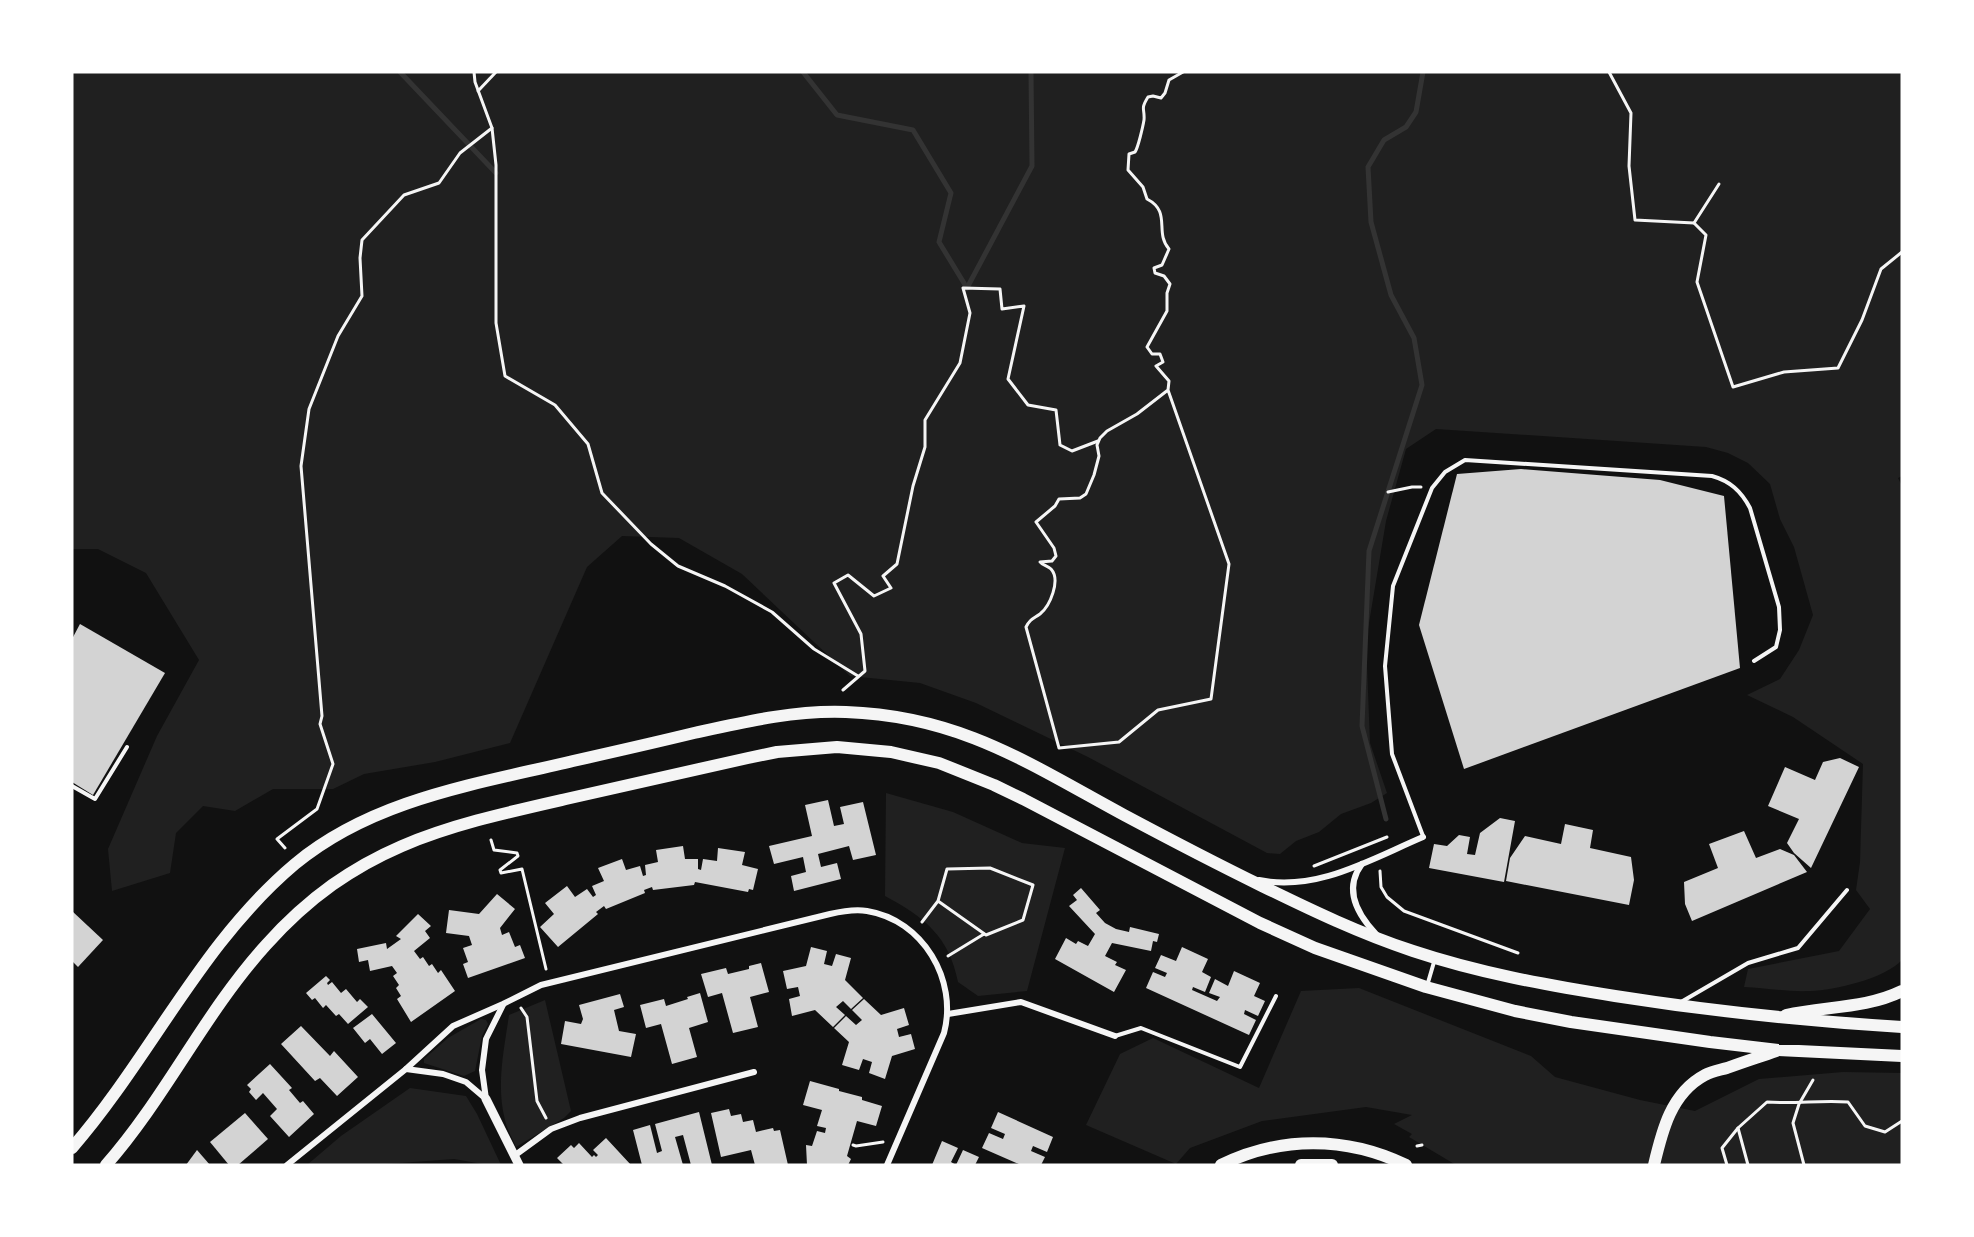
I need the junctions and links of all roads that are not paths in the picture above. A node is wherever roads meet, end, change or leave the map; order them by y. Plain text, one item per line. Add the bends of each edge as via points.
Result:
1 (1754, 661) dead end
2 (127, 747) dead end
3 (72, 786) edge
4 (1423, 837) joint
5 (1363, 863) junction
6 (1243, 877) junction
7 (1846, 890) dead end
8 (1381, 940) junction
9 (1435, 958) junction
10 (1426, 987) junction
11 (1902, 991) edge
12 (1276, 996) dead end
13 (503, 1004) junction
14 (1675, 1006) junction
15 (948, 1014) junction
16 (1775, 1017) junction
17 (1902, 1028) edge
18 (1115, 1036) joint
19 (1778, 1050) junction
20 (1902, 1056) edge
21 (406, 1069) junction
22 (754, 1072) dead end
23 (486, 1099) junction
24 (72, 1148) edge
25 (517, 1161) edge
26 (106, 1165) edge
27 (287, 1165) edge
28 (887, 1165) edge
29 (1221, 1165) edge
30 (1301, 1165) edge
31 (1332, 1165) edge
32 (1406, 1165) edge
33 (1654, 1165) edge

1 - 4 lane via 1776,647 1779,607 1750,508 1728,482 1712,476 1465,460 1445,472 1432,488 1393,586 1385,666 1392,754
2 - 3 lane via 95,799
4 - 5 street
5 - 6 street via 1299,883
5 - 8 street via 1354,879 1355,904
6 - 8 highway
6 - 24 highway via 1012,753 927,722 883,714 806,712 684,735 428,796 372,817 323,843 274,883 220,942
7 - 14 lane via 1798,948 1748,963
8 - 9 highway
9 - 10 lane
9 - 14 highway via 1513,979
10 - 19 highway via 1571,1022
10 - 26 highway via 1324,951 1260,923 1023,799 955,769 914,756 864,748 777,753 489,817 432,833 355,868 307,904 265,946
11 - 16 highway via 1862,1005
12 - 18 lane via 1240,1067 1142,1028
13 - 15 street via 541,985 856,910 894,920 922,943 941,973
13 - 21 street via 453,1026
13 - 23 street via 486,1039 482,1070
14 - 16 highway
15 - 18 street via 1021,1002
15 - 28 street via 941,1042
16 - 17 highway
19 - 20 highway
19 - 33 highway via 1706,1075 1682,1094 1670,1110
21 - 23 street via 444,1074 466,1082
21 - 27 street
22 - 25 street via 580,1118 551,1129
23 - 25 street
29 - 32 highway via 1257,1150 1307,1142 1356,1147
30 - 31 highway

